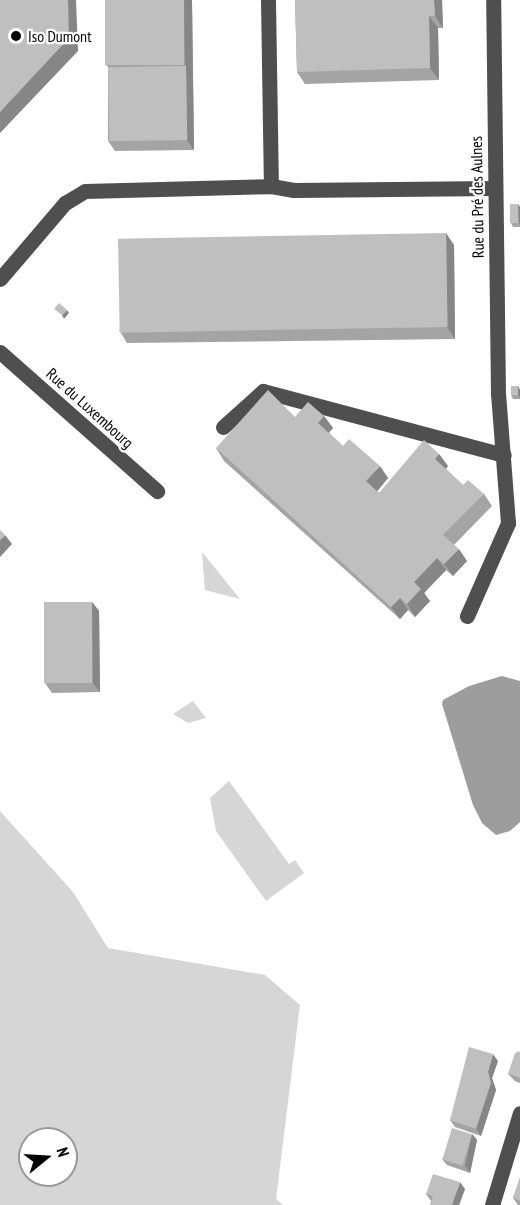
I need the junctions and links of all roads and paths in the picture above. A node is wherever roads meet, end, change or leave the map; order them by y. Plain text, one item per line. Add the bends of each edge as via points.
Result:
1 (268, 0) edge
2 (493, 0) edge
3 (271, 186) junction
4 (495, 188) junction
5 (0, 279) edge
6 (0, 352) edge
7 (223, 428) dead end
8 (504, 455) junction
9 (157, 491) dead end
10 (467, 616) dead end
11 (520, 1113) edge
12 (492, 1205) edge

1 - 3 street
2 - 4 street, Rue du Pré des Aulnes
3 - 4 street via 294,190
3 - 5 street via 85,191 65,203
4 - 8 street, Rue du Pré des Aulnes via 498,394
6 - 9 street, Rue du Luxembourg
7 - 8 street via 262,391
8 - 10 street, Rue du Pré des Aulnes via 508,523
11 - 12 street

